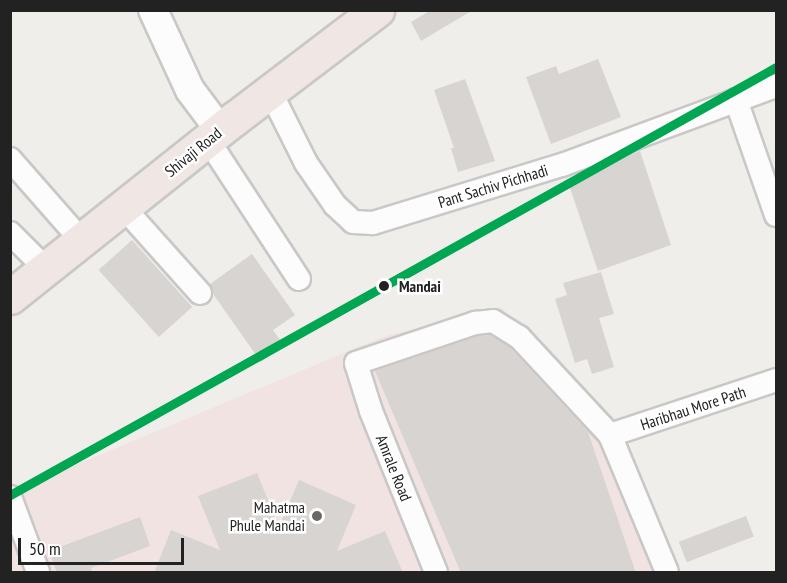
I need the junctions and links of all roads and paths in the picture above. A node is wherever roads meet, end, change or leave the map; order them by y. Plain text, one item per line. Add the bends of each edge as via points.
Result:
1 (153, 10) edge
2 (377, 10) edge
3 (777, 86) edge
4 (270, 91) junction
5 (736, 100) junction
6 (214, 135) junction
7 (10, 159) edge
8 (124, 208) junction
9 (777, 214) edge
10 (10, 233) edge
11 (82, 241) junction
12 (47, 270) junction
13 (299, 279) dead end
14 (200, 293) dead end
15 (10, 297) edge
16 (777, 380) edge
17 (610, 435) junction
18 (10, 497) edge
19 (38, 573) edge
20 (436, 573) edge
21 (667, 573) edge

1 - 6 street
2 - 4 highway, Shivaji Road
3 - 5 street, Pant Sachiv Pichhadi
4 - 5 street, Pant Sachiv Pichhadi via 306,163 335,205 353,222 374,223 562,165
4 - 6 highway, Shivaji Road
5 - 9 street
6 - 8 highway, Shivaji Road
6 - 13 street
7 - 11 street
8 - 11 highway, Shivaji Road
8 - 14 street
10 - 12 street
11 - 12 highway, Shivaji Road
12 - 15 highway, Shivaji Road
16 - 17 street, Haribhau More Path
17 - 20 street, Amrale Road via 519,337 493,321 474,323 356,363 371,411
17 - 21 street
18 - 19 street

